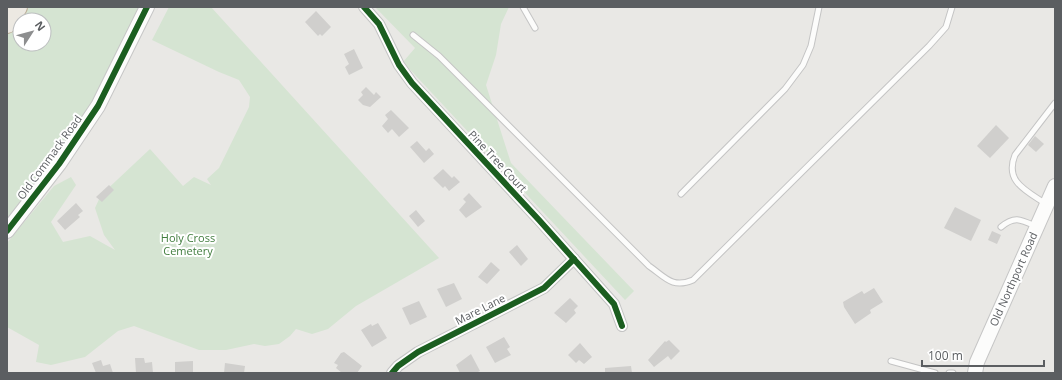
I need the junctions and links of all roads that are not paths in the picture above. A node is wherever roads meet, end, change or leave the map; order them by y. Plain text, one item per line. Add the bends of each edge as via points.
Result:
1 (18, 7) edge
2 (147, 7) edge
3 (364, 7) edge
4 (523, 7) edge
5 (819, 7) edge
6 (952, 7) edge
7 (7, 24) edge
8 (535, 28) dead end
9 (413, 36) dead end
10 (1055, 103) edge
11 (1055, 186) edge
12 (681, 194) dead end
13 (1046, 204) junction
14 (1001, 227) dead end
15 (1036, 227) junction
16 (7, 231) edge
17 (574, 259) junction
18 (622, 326) dead end
19 (891, 361) dead end
20 (392, 373) edge
21 (935, 373) edge
22 (948, 373) edge
23 (952, 373) edge
24 (975, 373) edge

1 - 7 highway
2 - 16 street, Old Commack Road via 98,106 59,164
3 - 17 street, Pine Tree Court via 379,24 399,65 412,83
4 - 8 lane
5 - 12 lane via 811,46 803,65 786,89
6 - 9 lane via 946,26 929,46 693,280 685,283 672,283 650,266 440,56
10 - 13 lane via 1012,161 1016,184
11 - 13 street, Old Northport Road
13 - 15 street, Old Northport Road
14 - 15 lane via 1009,220 1021,219
15 - 24 street, Old Northport Road via 977,362
17 - 18 street, Pine Tree Court via 614,304
17 - 20 street, Mare Lane via 544,288 418,352
19 - 21 lane
22 - 23 lane

